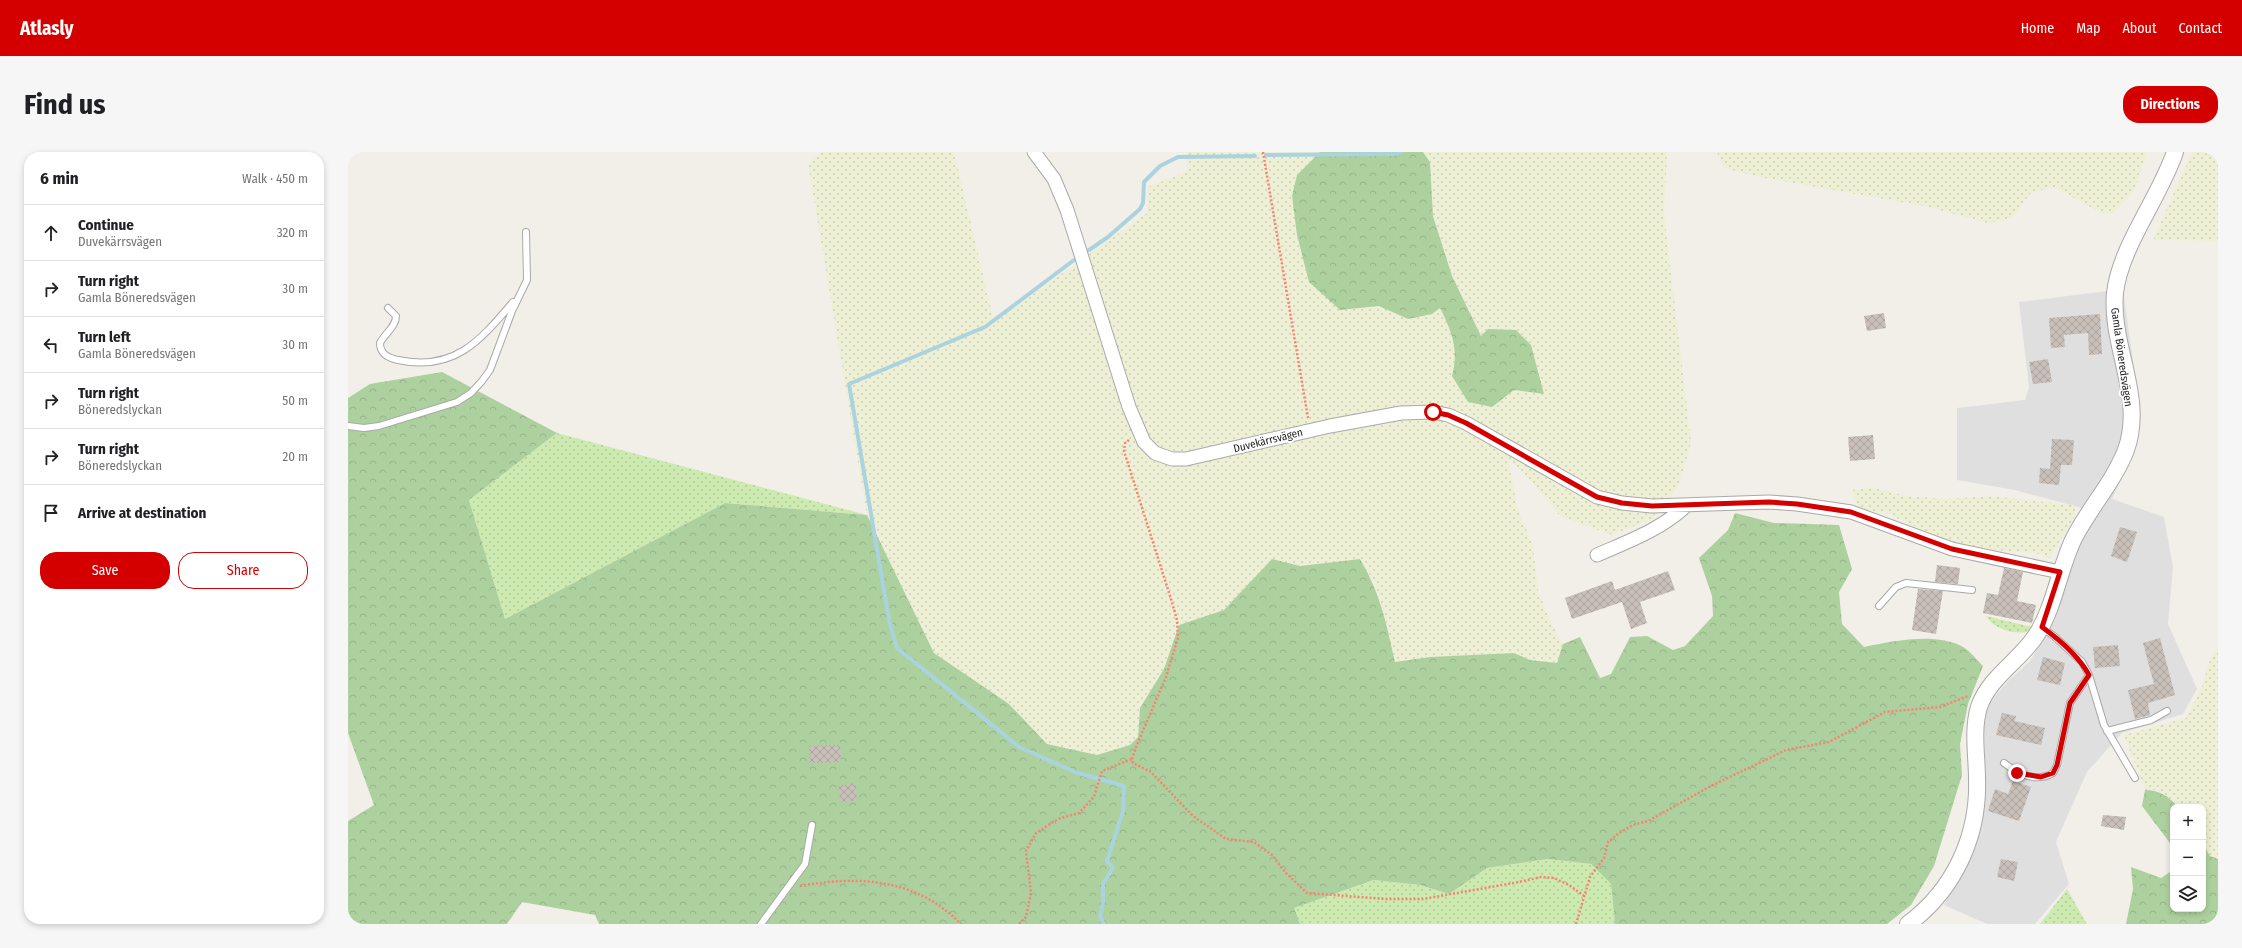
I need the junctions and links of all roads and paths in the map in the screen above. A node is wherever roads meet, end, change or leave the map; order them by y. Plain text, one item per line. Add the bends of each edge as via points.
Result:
1 (1034, 152) edge
2 (1263, 152) edge
3 (2175, 152) edge
4 (526, 232) dead end
5 (520, 294) junction
6 (388, 308) dead end
7 (348, 426) edge
8 (1310, 430) junction
9 (1141, 436) junction
10 (1686, 506) junction
11 (1597, 555) dead end
12 (2060, 572) junction
13 (1972, 590) dead end
14 (1879, 606) dead end
15 (2042, 627) junction
16 (2089, 675) junction
17 (1982, 699) junction
18 (2167, 711) dead end
19 (2107, 730) junction
20 (1132, 759) junction
21 (2004, 763) dead end
22 (2135, 778) dead end
23 (812, 825) dead end
24 (788, 888) junction
25 (1584, 896) junction
26 (761, 924) edge
27 (962, 924) edge
28 (1019, 924) edge
29 (1576, 924) edge
30 (1908, 924) edge

1 - 9 street, Duvekärrsvägen via 1054,179 1067,210 1129,407
2 - 8 path
3 - 12 street, Gamla Böneredsvägen via 2128,252 2116,288 2115,320 2130,396 2130,427 2126,448 2111,481 2075,537
4 - 5 lane via 528,272
5 - 6 lane via 486,334 469,349 455,356 424,363 394,359 382,352 380,343 396,319
5 - 7 lane via 490,370 471,393 457,402 379,426
8 - 9 street, Duvekärrsvägen via 1186,458 1172,458 1155,453
8 - 10 street, Duvekärrsvägen via 1401,413 1420,411 1448,415 1597,497 1622,503
9 - 20 path via 1125,443 1124,451 1171,599 1177,620 1178,638 1166,677
10 - 11 street via 1669,521 1643,536
10 - 12 street, Duvekärrsvägen via 1769,502 1851,512 1952,549
12 - 15 street, Gamla Böneredsvägen
13 - 14 lane via 1906,583 1896,587
15 - 16 lane via 2082,662
15 - 17 street, Gamla Böneredsvägen via 2025,651 1995,681
16 - 19 lane
16 - 21 lane via 2070,703 2053,773 2041,777 2031,776 2017,773
17 - 25 path via 1969,696 1940,707 1885,712 1828,742 1786,750 1765,758 1648,821 1633,825 1619,833 1608,842 1604,858 1590,877
17 - 30 street, Gamla Böneredsvägen via 1976,722 1978,799 1972,828 1963,855 1949,882 1938,897
18 - 19 lane via 2151,720
19 - 22 lane
20 - 25 path via 1133,763 1151,772 1193,816 1226,839 1254,842 1272,855 1286,873 1308,893 1423,899 1541,876 1554,878
20 - 28 path via 1102,771 1094,797 1079,813 1058,819 1036,833 1026,851 1031,893 1026,917
23 - 24 lane via 805,864
24 - 26 lane
24 - 27 path via 819,882 858,881 901,886 919,892
25 - 29 path

